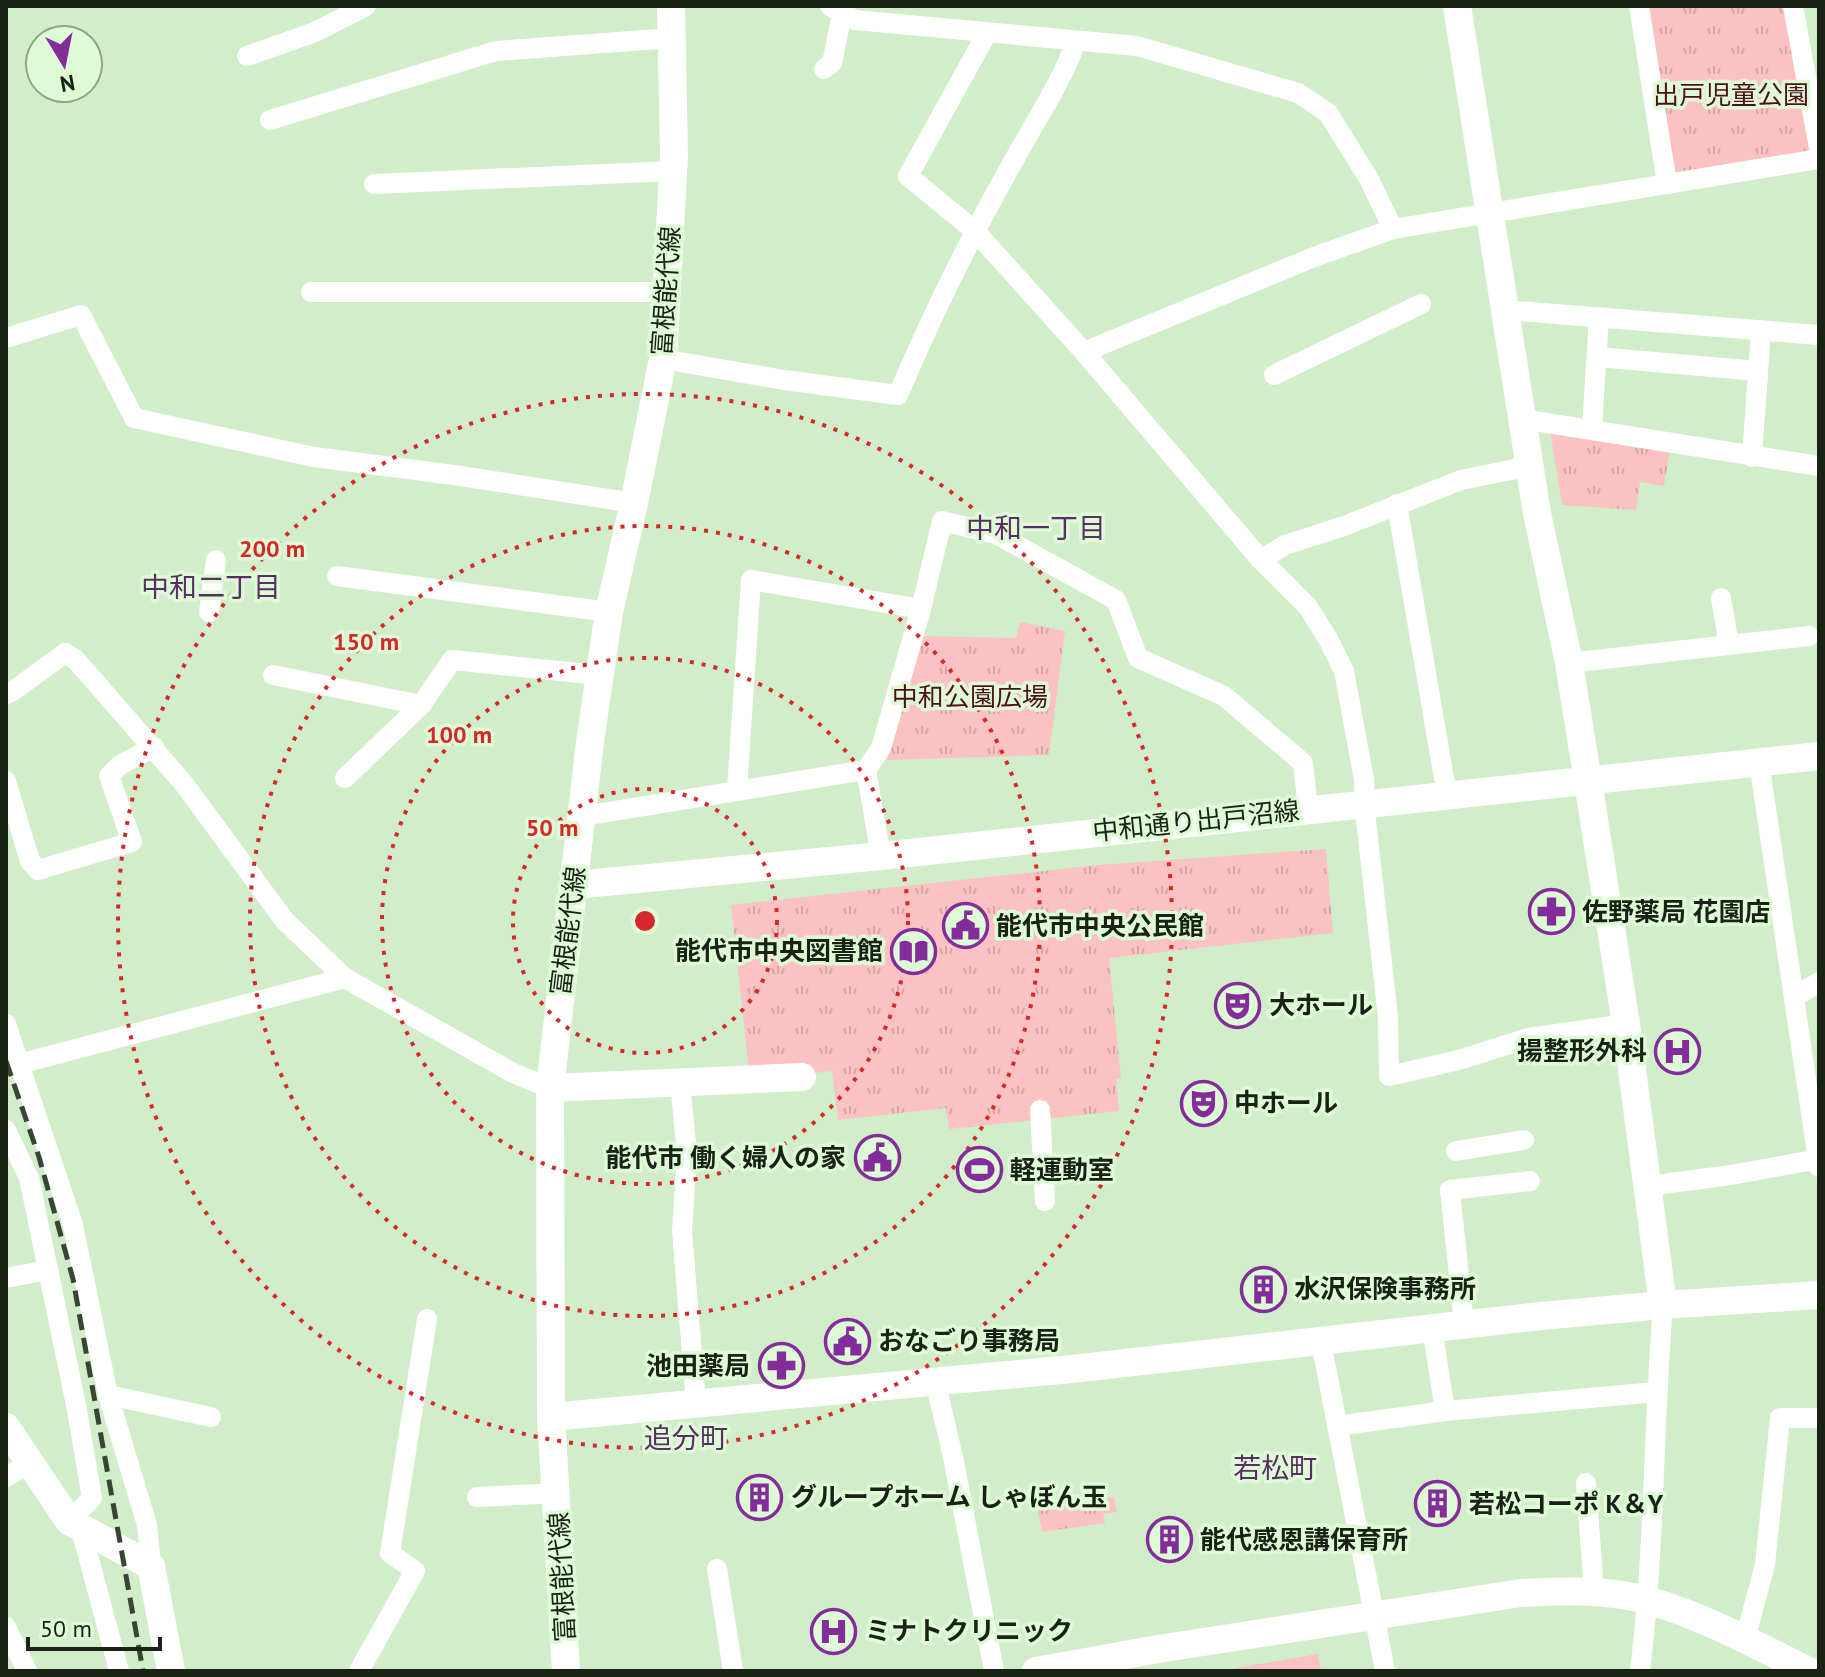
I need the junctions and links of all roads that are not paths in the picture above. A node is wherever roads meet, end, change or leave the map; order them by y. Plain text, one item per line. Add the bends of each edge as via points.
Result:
1 (366, 6) edge
2 (671, 6) edge
3 (1457, 6) edge
4 (1639, 6) edge
5 (1793, 6) edge
6 (836, 10) edge
7 (987, 33) junction
8 (672, 38) junction
9 (1076, 42) junction
10 (247, 56) dead end
11 (824, 69) dead end
12 (270, 120) dead end
13 (1819, 148) edge
14 (1819, 159) edge
15 (673, 171) junction
16 (374, 184) dead end
17 (1667, 184) junction
18 (1490, 212) junction
19 (1393, 229) junction
20 (975, 231) junction
21 (311, 292) dead end
22 (667, 292) junction
23 (1421, 304) dead end
24 (1505, 310) junction
25 (1599, 317) junction
26 (1761, 330) junction
27 (1819, 335) edge
28 (6, 338) edge
29 (1084, 352) junction
30 (1597, 357) junction
31 (663, 359) junction
32 (1758, 371) junction
33 (1274, 375) dead end
34 (1522, 419) junction
35 (1592, 429) junction
36 (1752, 457) junction
37 (1530, 466) junction
38 (1819, 466) edge
39 (634, 503) junction
40 (1397, 504) junction
41 (216, 560) dead end
42 (1261, 560) junction
43 (337, 576) dead end
44 (1721, 598) dead end
45 (921, 609) junction
46 (209, 612) dead end
47 (609, 612) junction
48 (1809, 636) dead end
49 (1729, 645) junction
50 (1569, 663) junction
51 (273, 675) dead end
52 (599, 675) junction
53 (6, 694) edge
54 (421, 705) junction
55 (154, 747) junction
56 (1819, 756) edge
57 (1759, 762) junction
58 (866, 770) junction
59 (345, 778) dead end
60 (6, 781) edge
61 (1588, 781) junction
62 (737, 789) junction
63 (1447, 796) junction
64 (1364, 804) junction
65 (1308, 809) junction
66 (583, 816) junction
67 (881, 856) junction
68 (574, 885) junction
69 (345, 978) junction
70 (1819, 982) edge
71 (1795, 997) junction
72 (6, 1024) edge
73 (1626, 1024) junction
74 (19, 1064) junction
75 (1813, 1072) edge
76 (802, 1077) dead end
77 (680, 1083) junction
78 (550, 1088) junction
79 (1040, 1110) dead end
80 (6, 1130) edge
81 (1524, 1140) dead end
82 (1456, 1151) dead end
83 (1818, 1162) edge
84 (1530, 1181) dead end
85 (1648, 1186) junction
86 (1045, 1201) dead end
87 (48, 1270) junction
88 (6, 1278) edge
89 (1819, 1295) edge
90 (1663, 1305) junction
91 (427, 1319) dead end
92 (1464, 1324) junction
93 (1432, 1327) junction
94 (1321, 1342) junction
95 (935, 1380) junction
96 (1656, 1392) junction
97 (108, 1395) junction
98 (696, 1403) junction
99 (1445, 1411) junction
100 (211, 1417) dead end
101 (551, 1417) junction
102 (1819, 1418) edge
103 (1337, 1426) junction
104 (6, 1427) edge
105 (18, 1470) edge
106 (1586, 1483) dead end
107 (558, 1493) junction
108 (477, 1497) dead end
109 (74, 1524) junction
110 (151, 1566) junction
111 (717, 1569) dead end
112 (1591, 1592) junction
113 (1649, 1601) junction
114 (1373, 1618) junction
115 (6, 1627) edge
116 (1745, 1639) junction
117 (27, 1671) edge
118 (119, 1671) edge
119 (171, 1671) edge
120 (359, 1671) edge
121 (566, 1671) edge
122 (733, 1671) edge
123 (994, 1671) edge
124 (1036, 1671) edge
125 (1385, 1671) edge
126 (1640, 1671) edge
127 (1809, 1671) edge

1 - 10 street via 315,32
2 - 8 street, 富根能代線
3 - 18 street
4 - 17 street
5 - 13 street
6 - 7 street via 855,20
6 - 11 street via 832,63
7 - 9 street
7 - 20 street via 908,176
8 - 12 street via 496,51
8 - 15 street, 富根能代線
9 - 19 street via 1137,46 1298,93 1328,113
9 - 20 street via 1063,76
14 - 17 street
15 - 16 street
15 - 22 street, 富根能代線
17 - 18 street
18 - 19 street
18 - 24 street
19 - 29 street
20 - 29 street
20 - 31 street via 898,395
21 - 22 street
22 - 31 street, 富根能代線
23 - 33 street
24 - 25 street
24 - 34 street
25 - 26 street
25 - 30 street
26 - 27 street
26 - 32 street
28 - 39 street via 81,315 134,418 314,457
29 - 42 street
30 - 32 street
30 - 35 street
31 - 39 street, 富根能代線
32 - 36 street
34 - 35 street
34 - 37 street
35 - 36 street
36 - 38 street
37 - 40 street via 1461,480
37 - 50 street
39 - 47 street, 富根能代線
40 - 42 street via 1285,545
40 - 63 street
41 - 46 street
42 - 64 street via 1308,607 1344,671
43 - 47 street
44 - 49 street
45 - 58 street via 881,748
45 - 62 street via 751,580
45 - 65 street via 942,521 996,534 1116,600 1138,658 1224,696 1303,763
47 - 52 street, 富根能代線
48 - 49 street
49 - 50 street
50 - 61 street
51 - 54 street
52 - 54 street via 452,660
52 - 66 street, 富根能代線
53 - 55 street via 65,653
54 - 59 street
55 - 60 street via 109,776 132,842 38,870 30,861
55 - 69 street via 285,921
56 - 57 street, 中和通り出戸沼線
57 - 61 street, 中和通り出戸沼線
57 - 71 street
58 - 62 street
58 - 67 street
61 - 63 street, 中和通り出戸沼線
61 - 73 street
62 - 66 street
63 - 64 street, 中和通り出戸沼線
64 - 65 street, 中和通り出戸沼線
64 - 73 street via 1388,1017 1389,1076 1528,1038
65 - 67 street, 中和通り出戸沼線
66 - 68 street, 富根能代線
67 - 68 street, 中和通り出戸沼線
68 - 78 street, 富根能代線
69 - 74 street
69 - 78 street via 513,1073
70 - 71 street
71 - 75 street
72 - 74 street
73 - 85 street
74 - 97 street via 73,1225
75 - 83 street
76 - 77 street
77 - 78 street
77 - 98 street via 687,1154 682,1244
78 - 101 street, 富根能代線
79 - 86 street
80 - 87 street via 29,1178
81 - 82 street
83 - 85 street
84 - 92 street via 1450,1190
85 - 90 street
87 - 88 street
87 - 109 street via 92,1498
89 - 90 street
90 - 92 street
90 - 96 street
91 - 120 street via 390,1553 415,1571
92 - 93 street
93 - 94 street
93 - 99 street
94 - 95 street
94 - 103 street
95 - 98 street
95 - 123 street
96 - 99 street
96 - 113 street
97 - 100 street
97 - 110 street via 147,1525
98 - 101 street
99 - 103 street
101 - 107 street, 富根能代線
102 - 116 street via 1780,1418 1765,1565
103 - 114 street
104 - 105 street
105 - 109 street
106 - 112 street
107 - 108 street
107 - 121 street, 富根能代線
109 - 110 street
109 - 118 street
110 - 119 street
111 - 122 street
112 - 113 street
112 - 114 street via 1521,1593
113 - 116 street
113 - 126 street
114 - 124 street
114 - 125 street
115 - 117 street
116 - 127 street

